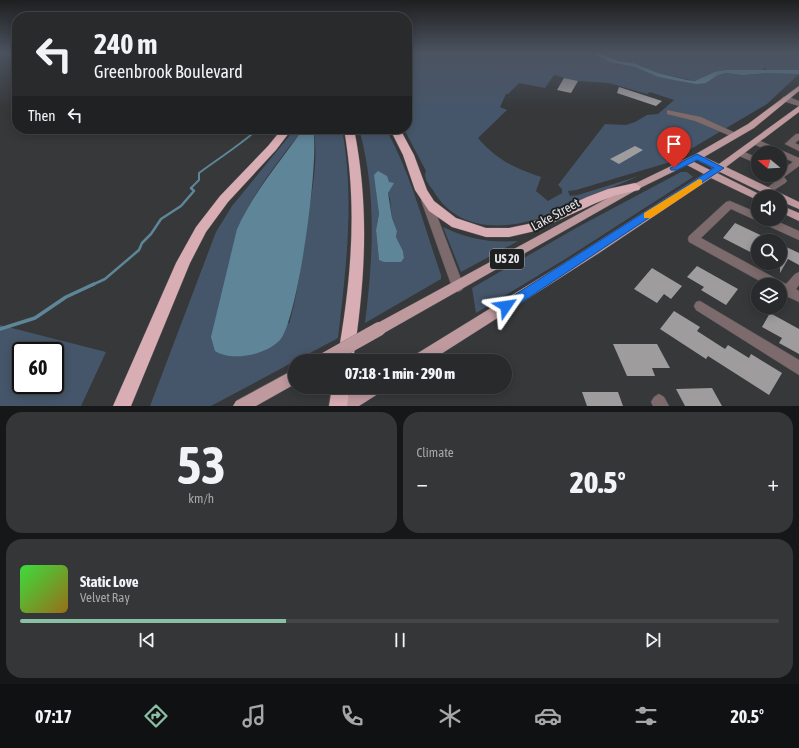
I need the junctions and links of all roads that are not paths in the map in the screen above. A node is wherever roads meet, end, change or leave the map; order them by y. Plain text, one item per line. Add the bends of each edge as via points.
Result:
1 (799, 88) edge
2 (786, 99) junction
3 (799, 104) edge
4 (799, 108) edge
5 (670, 112) dead end
6 (283, 134) edge
7 (351, 134) edge
8 (398, 134) edge
9 (736, 135) junction
10 (799, 136) edge
11 (756, 142) junction
12 (762, 146) edge
13 (799, 148) edge
14 (740, 154) junction
15 (697, 157) junction
16 (787, 157) edge
17 (751, 158) edge
18 (687, 162) junction
19 (799, 162) edge
20 (787, 170) edge
21 (716, 171) junction
22 (781, 182) edge
23 (635, 187) junction
24 (765, 190) edge
25 (769, 190) edge
26 (751, 193) edge
27 (425, 198) junction
28 (787, 200) edge
29 (799, 206) edge
30 (787, 211) edge
31 (751, 214) edge
32 (799, 217) edge
33 (778, 226) edge
34 (799, 236) edge
35 (799, 277) edge
36 (763, 278) edge
37 (787, 284) edge
38 (458, 287) junction
39 (787, 291) edge
40 (799, 297) edge
41 (700, 306) dead end
42 (334, 354) edge
43 (346, 354) edge
44 (429, 354) edge
45 (799, 368) edge
46 (288, 380) edge
47 (340, 394) edge
48 (364, 394) edge
49 (245, 404) edge
50 (122, 406) edge
51 (338, 406) edge
52 (345, 406) edge

1 - 2 main road, Lake Street / US 20
2 - 3 street
2 - 9 main road, Lake Street / US 20 via 752,126
4 - 11 main road
5 - 9 street
6 - 50 highway via 224,199 201,230 183,262
7 - 43 highway via 360,201 360,242 354,310
8 - 27 highway
9 - 15 main road, Lake Street / US 20
10 - 13 street via 789,144
11 - 12 street
11 - 14 main road
14 - 17 street
14 - 21 main road
15 - 18 main road, Lake Street / US 20
15 - 21 main road
16 - 19 street
18 - 21 main road
18 - 23 main road, Lake Street / US 20
19 - 20 street
21 - 24 main road
21 - 26 main road
21 - 44 main road
22 - 25 street
23 - 27 highway via 618,189 519,232 503,233 483,232 451,222
23 - 38 main road, Lake Street / US 20
27 - 38 street
28 - 29 main road
30 - 32 main road
31 - 36 street via 730,204 693,239
33 - 34 street
35 - 37 street
38 - 42 main road, Lake Street / US 20, bridge
39 - 40 street
41 - 45 street
46 - 49 main road
47 - 51 highway
48 - 52 main road

